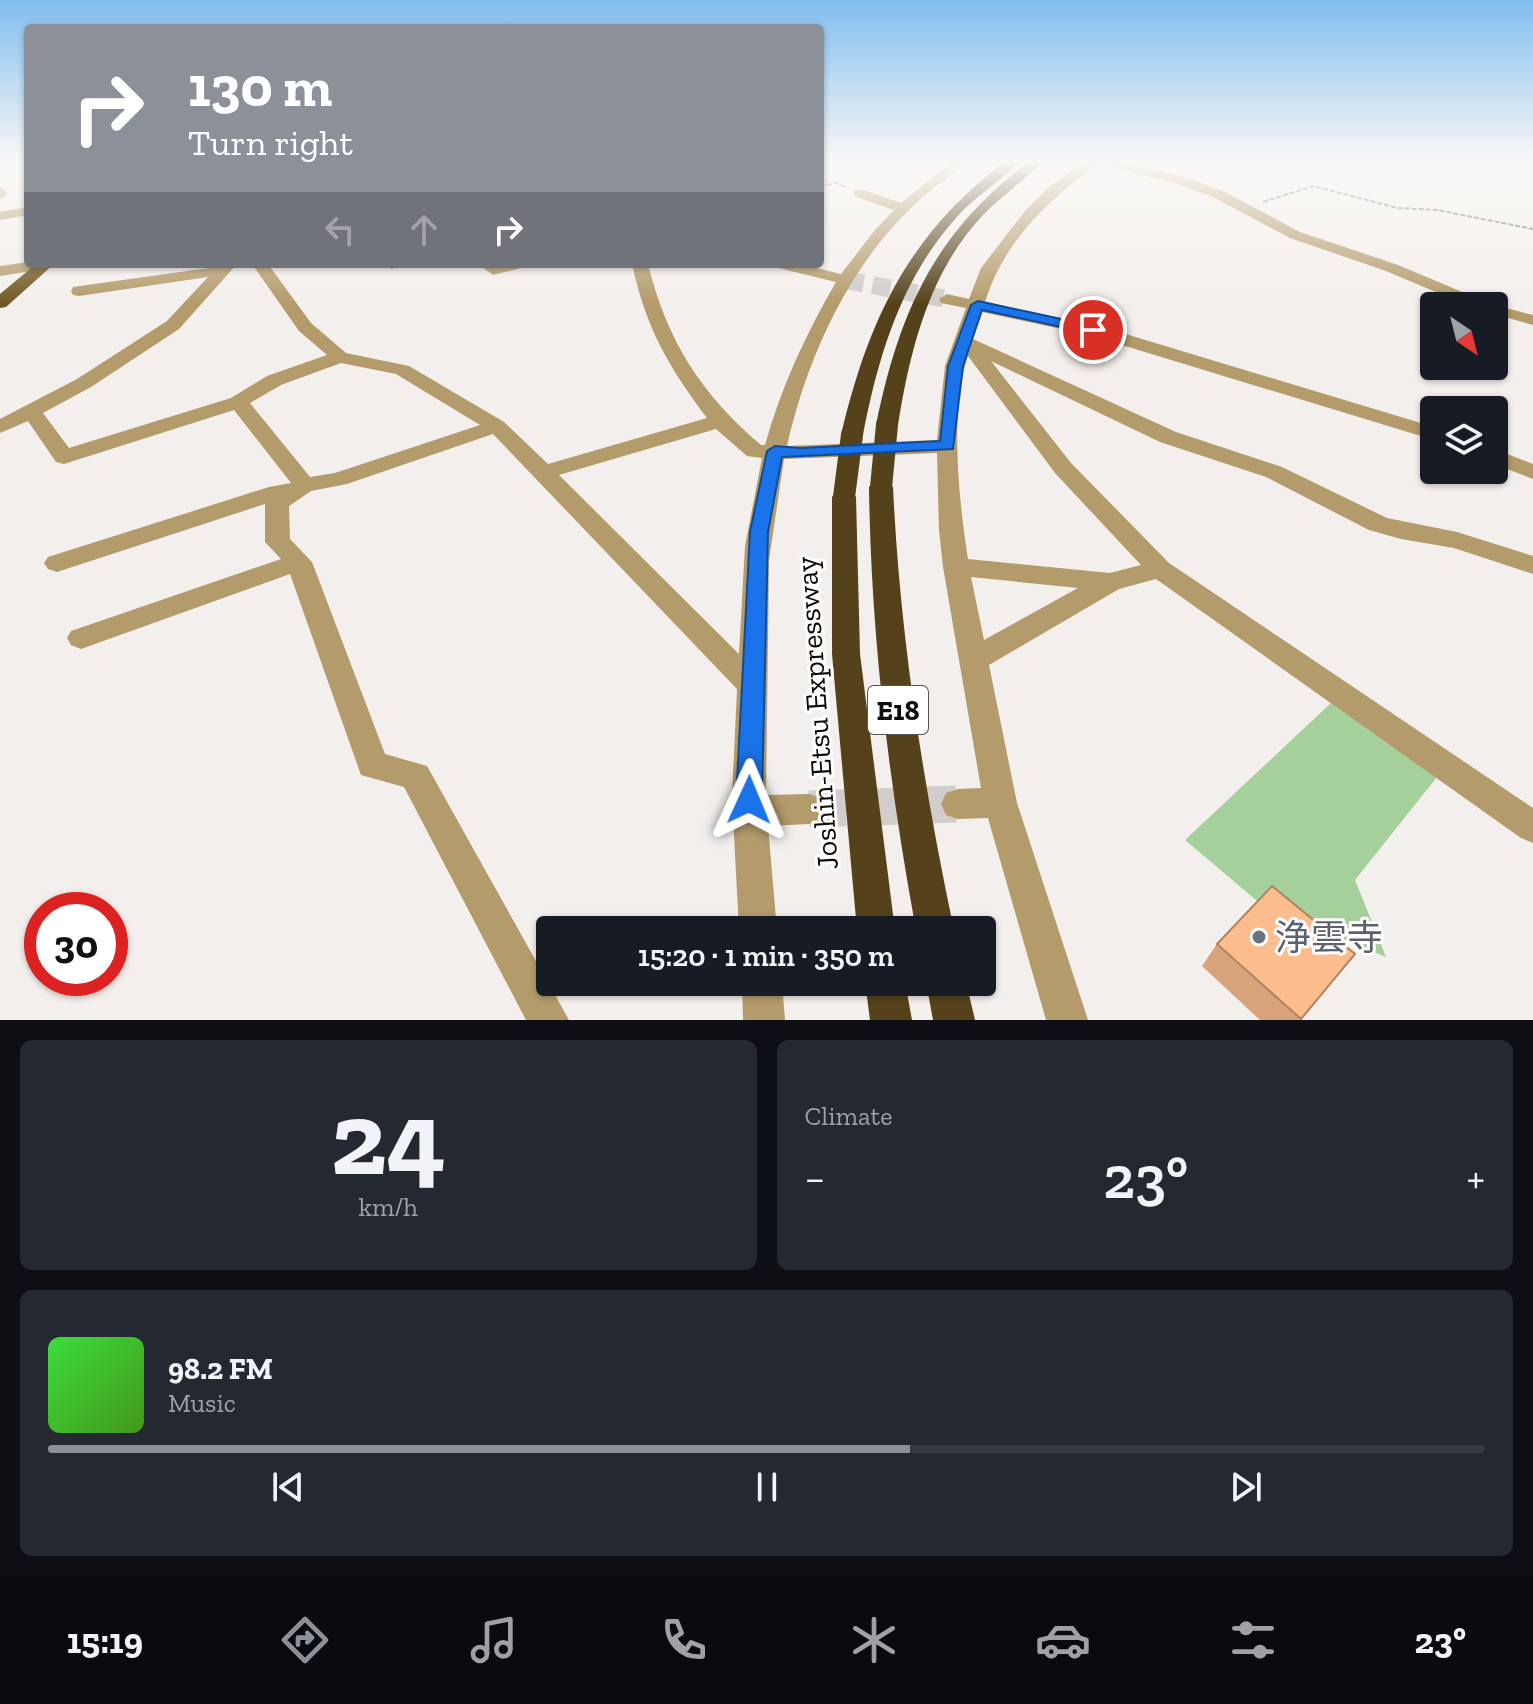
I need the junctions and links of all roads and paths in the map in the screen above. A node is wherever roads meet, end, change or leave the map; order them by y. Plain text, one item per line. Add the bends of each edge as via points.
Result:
1 (904, 208) edge
2 (957, 209) edge
3 (980, 209) edge
4 (1035, 209) edge
5 (1248, 209) edge
6 (1410, 209) edge
7 (24, 212) edge
8 (0, 216) edge
9 (24, 228) edge
10 (1533, 229) edge
11 (0, 231) edge
12 (24, 264) edge
13 (41, 268) edge
14 (220, 268) edge
15 (225, 268) edge
16 (263, 268) edge
17 (641, 268) edge
18 (796, 268) edge
19 (0, 271) edge
20 (846, 280) junction
21 (0, 283) edge
22 (79, 291) dead end
23 (1450, 292) edge
24 (947, 299) tunnel mouth
25 (0, 303) edge
26 (978, 305) junction
27 (1508, 313) edge
28 (1533, 320) edge
29 (965, 340) junction
30 (340, 357) junction
31 (238, 402) junction
32 (32, 412) junction
33 (720, 421) junction
34 (497, 426) junction
35 (0, 427) edge
36 (1420, 430) edge
37 (948, 446) junction
38 (775, 451) junction
39 (1508, 460) edge
40 (1529, 465) edge
41 (545, 472) junction
42 (298, 489) junction
43 (299, 562) junction
44 (57, 563) dead end
45 (1533, 565) edge
46 (956, 567) junction
47 (1160, 569) junction
48 (1110, 582) junction
49 (81, 638) dead end
50 (973, 660) junction
51 (752, 685) junction
52 (1000, 803) junction
53 (958, 804) tunnel mouth
54 (809, 809) tunnel mouth
55 (750, 811) junction
56 (1533, 827) edge
57 (757, 916) edge
58 (874, 916) edge
59 (932, 916) edge
60 (763, 996) edge
61 (887, 996) edge
62 (949, 996) edge
63 (548, 1020) edge
64 (764, 1020) edge
65 (891, 1020) edge
66 (954, 1020) edge
67 (1067, 1020) edge

1 - 20 street
2 - 58 highway, Joshin-Etsu Expressway / E18, bridge via 913,261 870,354 844,497 846,654
3 - 59 highway, E18, bridge via 937,265 901,352 881,487 890,657
4 - 26 street via 987,271
5 - 23 street via 1295,235
6 - 10 path
7 - 8 street
9 - 11 street
12 - 19 street
12 - 21 main road
13 - 25 main road
14 - 22 street
15 - 32 street via 173,325
16 - 30 street via 305,327
17 - 33 street via 650,307 684,374
18 - 20 street
20 - 38 street via 834,293 807,350
24 - 26 street
26 - 29 street
26 - 36 street via 1093,330
27 - 28 street
29 - 37 street via 955,366
29 - 45 street via 1168,437 1274,472 1378,524 1457,540
29 - 47 street via 1063,468
30 - 31 street via 282,377
30 - 34 street via 402,370
31 - 32 street via 64,457
31 - 42 street
32 - 35 street
33 - 38 street via 755,451
33 - 41 street
34 - 41 street
34 - 42 street
37 - 38 street
37 - 46 street
38 - 51 street via 759,532
39 - 40 street
41 - 51 street
42 - 43 street via 277,503 278,542
42 - 44 street
43 - 49 street
43 - 63 street via 373,765 415,776
46 - 48 street
46 - 50 street
47 - 48 street
47 - 56 street
48 - 50 street
50 - 52 street
51 - 55 street
52 - 53 street
52 - 67 street
54 - 55 street
55 - 57 street
60 - 64 street
61 - 65 highway
62 - 66 highway

